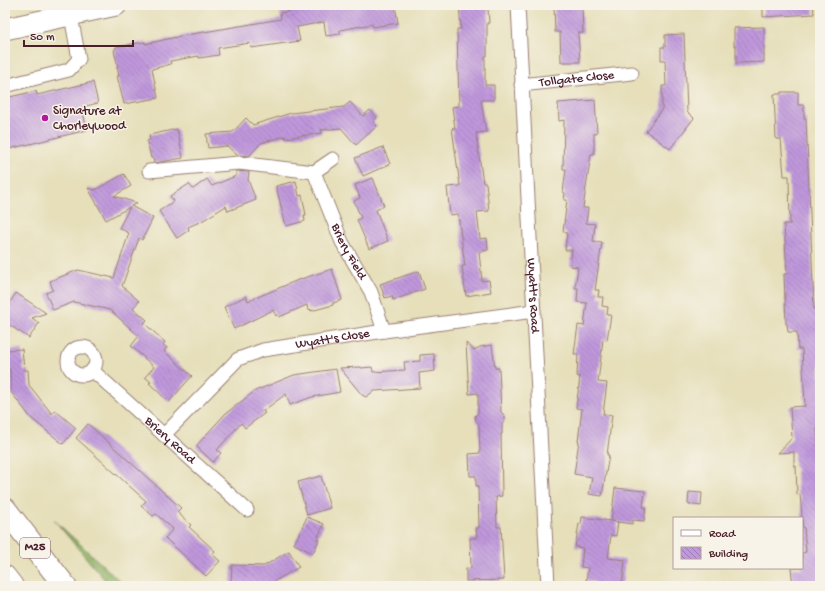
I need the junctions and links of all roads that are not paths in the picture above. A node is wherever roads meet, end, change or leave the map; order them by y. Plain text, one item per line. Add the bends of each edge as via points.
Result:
1 (116, 5) edge
2 (518, 5) edge
3 (69, 9) edge
4 (5, 29) edge
5 (632, 73) dead end
6 (521, 85) junction
7 (5, 86) edge
8 (333, 159) dead end
9 (149, 171) dead end
10 (314, 172) junction
11 (534, 310) junction
12 (384, 331) junction
13 (92, 370) dead end
14 (164, 435) junction
15 (5, 509) edge
16 (248, 510) dead end
17 (5, 577) edge
18 (12, 586) edge
19 (65, 586) edge
20 (548, 586) edge

1 - 3 main road
2 - 6 street, Wyatt's Road
3 - 4 main road
3 - 7 street via 79,59 69,70
5 - 6 street, Tollgate Close
6 - 11 street, Wyatt's Road
8 - 10 street
9 - 10 street via 239,163
10 - 12 street, Briery Field via 342,242 371,292
11 - 12 street, Wyatt's Close
11 - 20 street, Wyatt's Road
12 - 14 street, Wyatt's Close via 263,350 238,359
13 - 14 street, Briery Road
14 - 16 street, Briery Road
15 - 19 highway, M25
17 - 18 highway

